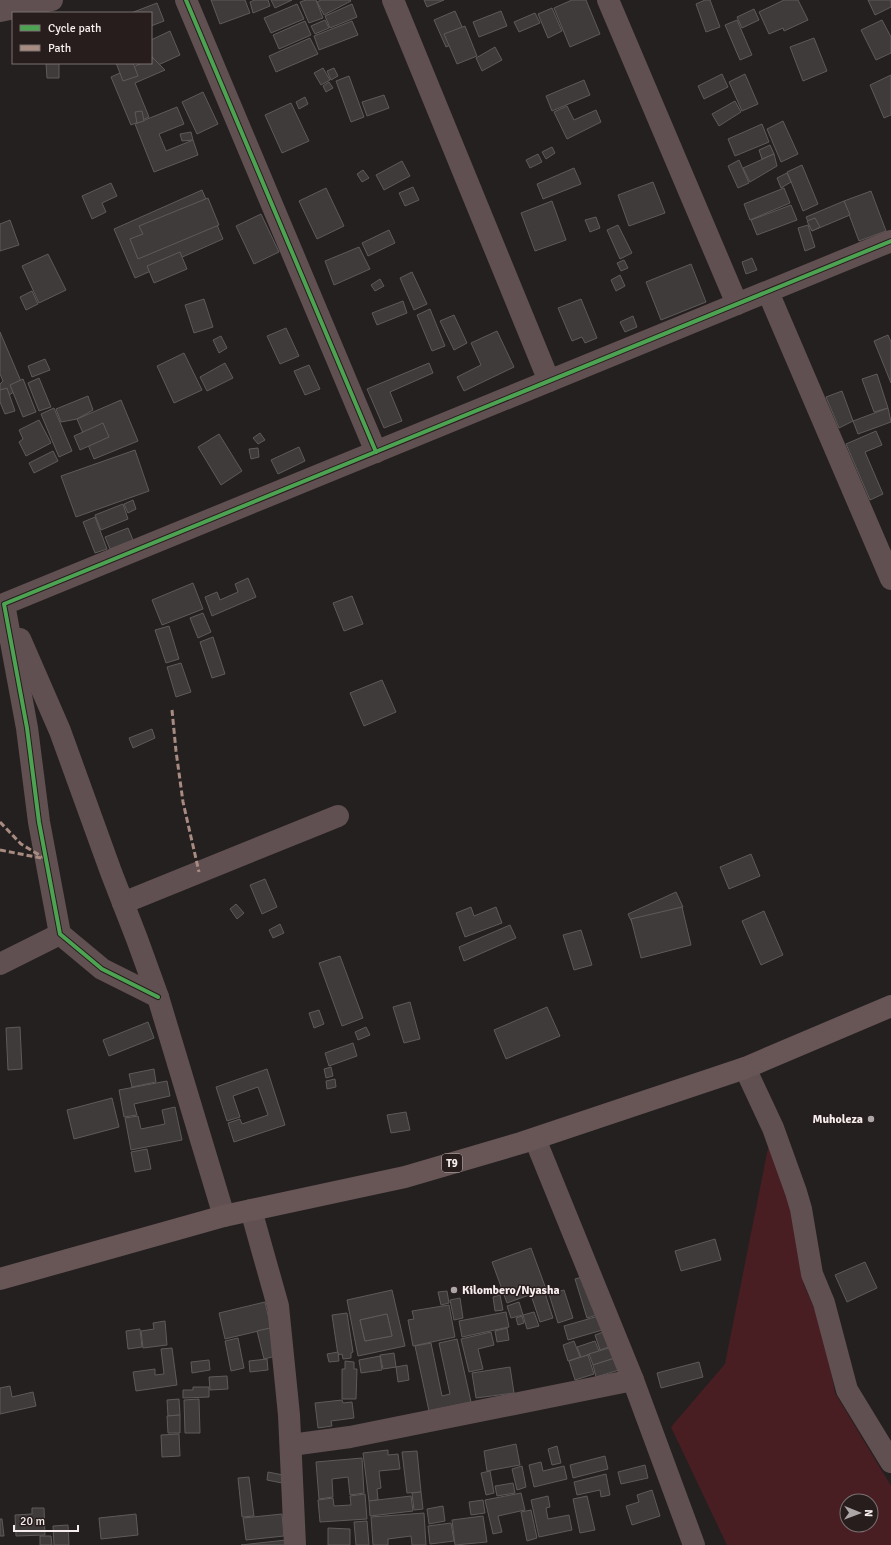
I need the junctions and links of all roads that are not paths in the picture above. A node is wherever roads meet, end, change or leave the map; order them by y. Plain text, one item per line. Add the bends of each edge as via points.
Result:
1 (52, 0) edge
2 (186, 0) edge
3 (393, 0) edge
4 (608, 0) edge
5 (0, 11) edge
6 (891, 241) edge
7 (768, 292) junction
8 (737, 304) junction
9 (549, 381) junction
10 (376, 452) junction
11 (887, 556) edge
12 (891, 579) edge
13 (2, 599) edge
14 (338, 816) dead end
15 (123, 903) junction
16 (60, 934) junction
17 (0, 964) edge
18 (158, 997) junction
19 (891, 1006) edge
20 (745, 1068) junction
21 (535, 1138) junction
22 (251, 1210) junction
23 (224, 1216) junction
24 (0, 1279) edge
25 (633, 1380) junction
26 (291, 1446) junction
27 (891, 1462) edge
28 (295, 1545) edge
29 (694, 1545) edge

1 - 5 street
2 - 10 street
3 - 9 street
4 - 8 street
6 - 7 street
7 - 8 street
7 - 11 street
8 - 9 street
9 - 10 street
10 - 13 street
11 - 12 street
13 - 15 street via 60,731
13 - 16 street via 27,728 39,822
14 - 15 street
15 - 18 street
16 - 17 street
16 - 18 street via 102,969
18 - 23 street
19 - 20 highway, T9
20 - 21 highway, T9
20 - 27 street via 773,1128 796,1192 812,1274 824,1303 847,1390
21 - 22 highway, T9 via 405,1177
21 - 25 street
22 - 23 highway, T9
22 - 26 street via 278,1306
23 - 24 highway, T9
25 - 26 street via 350,1437
25 - 29 street
26 - 28 street

